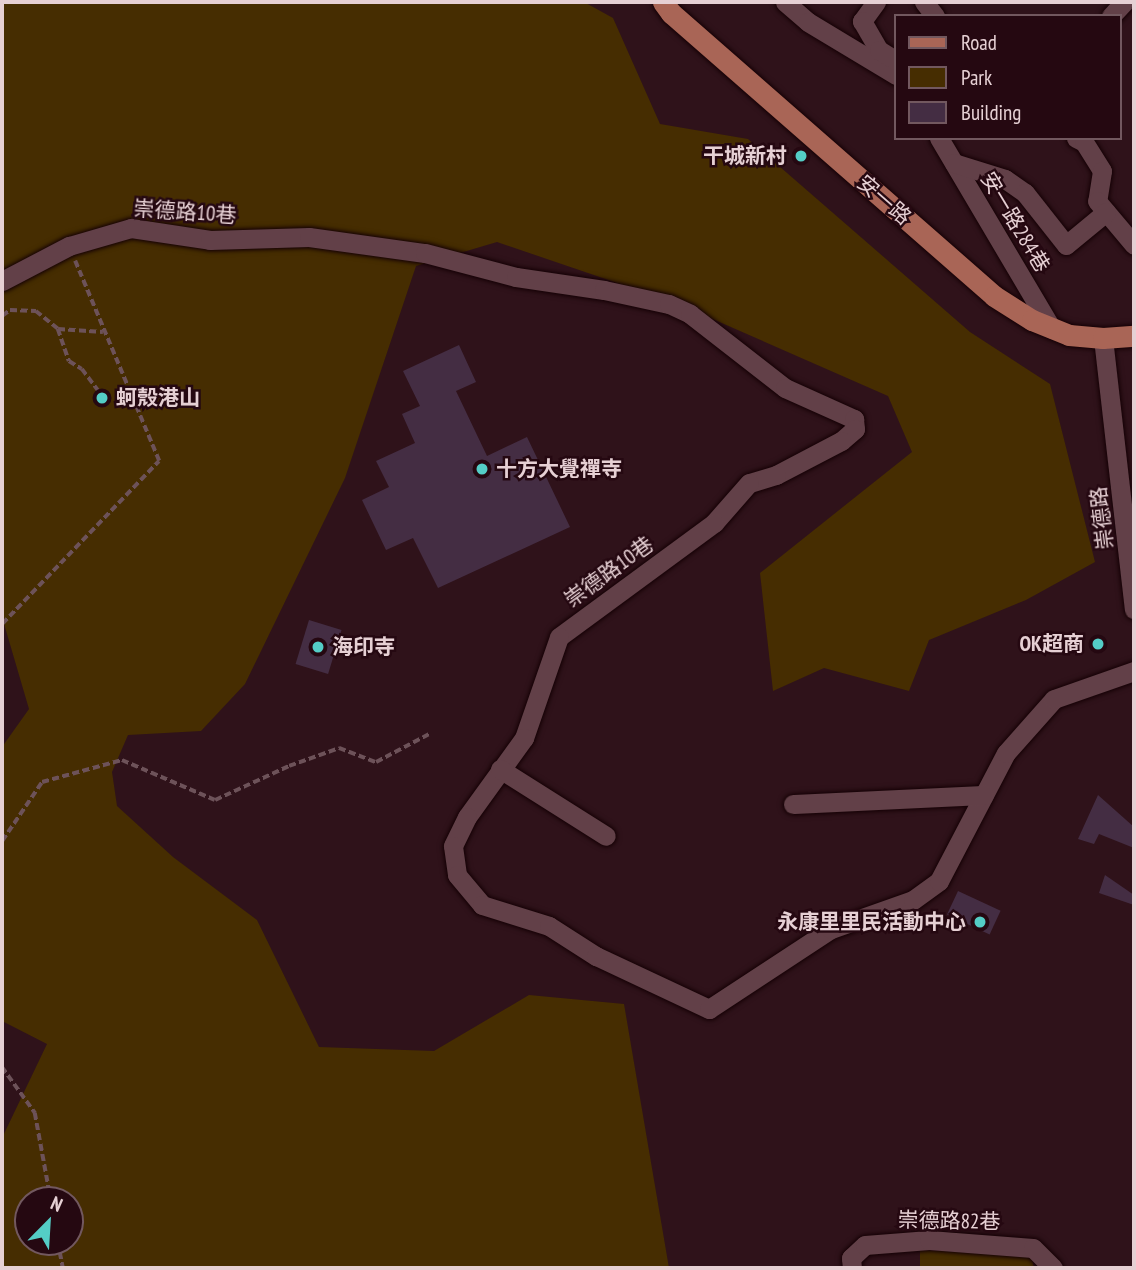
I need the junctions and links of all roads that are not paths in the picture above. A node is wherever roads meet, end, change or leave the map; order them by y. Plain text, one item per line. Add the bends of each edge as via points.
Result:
1 (663, 2) edge
2 (785, 2) edge
3 (876, 2) edge
4 (894, 60) edge
5 (894, 74) edge
6 (940, 140) edge
7 (1080, 140) edge
8 (954, 163) junction
9 (1106, 212) junction
10 (1134, 244) edge
11 (2, 281) edge
12 (1052, 329) junction
13 (1134, 336) edge
14 (1102, 338) junction
15 (1134, 609) edge
16 (1134, 671) edge
17 (500, 769) junction
18 (984, 795) junction
19 (793, 803) dead end
20 (606, 836) dead end
21 (852, 1268) edge
22 (1053, 1268) edge

1 - 12 main road, 安一路 via 993,296
2 - 5 street via 808,22
3 - 4 street via 862,21 879,50
6 - 8 street, 安一路284巷
7 - 9 street via 1102,171 1097,201
8 - 9 street via 1005,178 1025,193 1066,244
8 - 12 street, 安一路284巷
9 - 10 street
11 - 17 street, 崇德路10巷 via 69,246 131,228 210,240 309,237 425,253 516,277 669,304 690,314 785,388 854,419 855,429 841,441 776,475 749,483 714,523 559,636 524,738
12 - 14 main road, 安一路
13 - 14 main road, 安一路
14 - 15 street, 崇德路
16 - 18 street, 崇德路10巷 via 1055,699 1006,753
17 - 18 street, 崇德路10巷 via 453,846 457,876 482,905 549,926 596,956 709,1009 831,929 913,900 939,881
17 - 20 street
18 - 19 street
21 - 22 street, 崇德路82巷 via 851,1258 865,1245 929,1240 1033,1248

